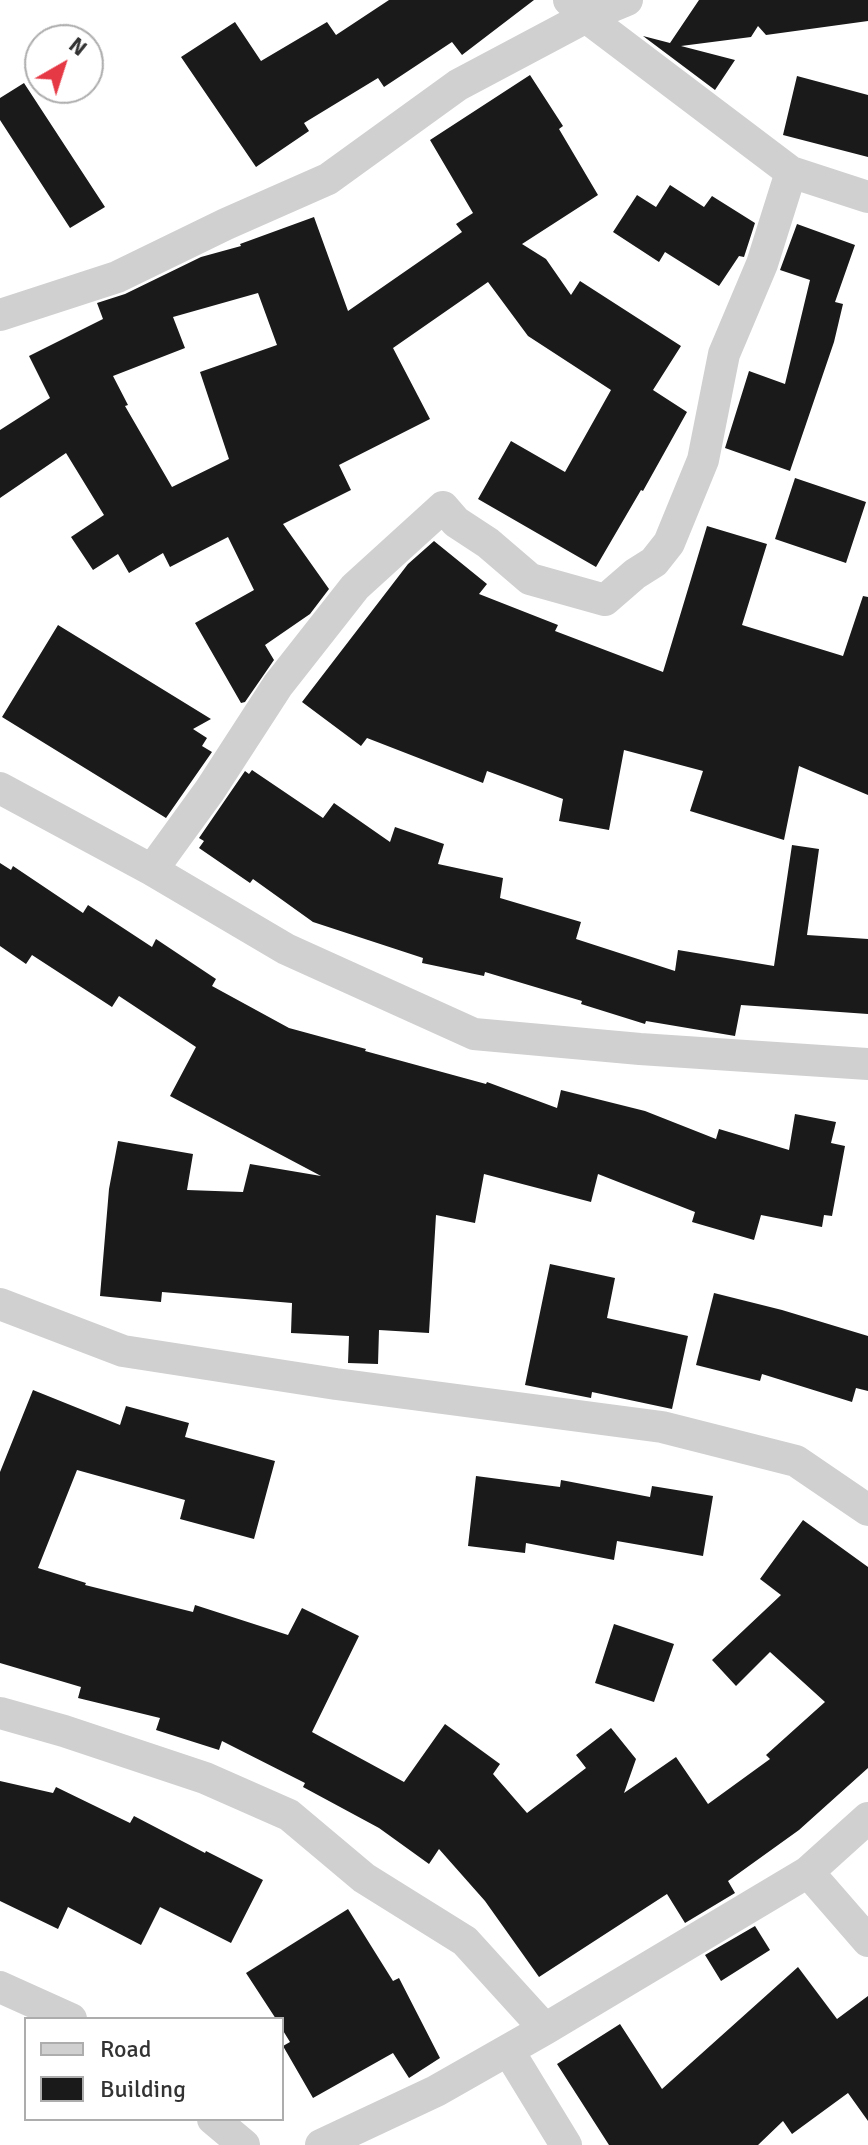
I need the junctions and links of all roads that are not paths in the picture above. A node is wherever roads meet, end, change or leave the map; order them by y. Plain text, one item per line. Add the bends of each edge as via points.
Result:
1 (627, 0) edge
2 (578, 9) edge
3 (791, 172) junction
4 (868, 197) edge
5 (0, 315) edge
6 (0, 788) edge
7 (152, 870) junction
8 (868, 1064) edge
9 (0, 1304) edge
10 (868, 1510) edge
11 (0, 1713) edge
12 (868, 1818) edge
13 (808, 1872) junction
14 (868, 1941) edge
15 (0, 1987) edge
16 (67, 2017) edge
17 (545, 2029) junction
18 (508, 2050) junction
19 (215, 2121) edge
20 (244, 2145) edge
21 (321, 2145) edge
22 (566, 2145) edge

1 - 2 street
2 - 3 street
2 - 5 street via 458,85 328,179 117,277
3 - 4 street
3 - 7 street via 762,264 724,354 703,460 669,543 654,562 605,600 530,579 443,507 355,587 278,685
6 - 7 street
7 - 8 street via 286,949 474,1034
9 - 10 street via 123,1351 662,1427 796,1461
11 - 17 street via 205,1778 289,1815 364,1878 465,1941
12 - 13 street
13 - 14 street
13 - 17 street
15 - 16 street
17 - 18 street
18 - 21 street
18 - 22 street
19 - 20 street

